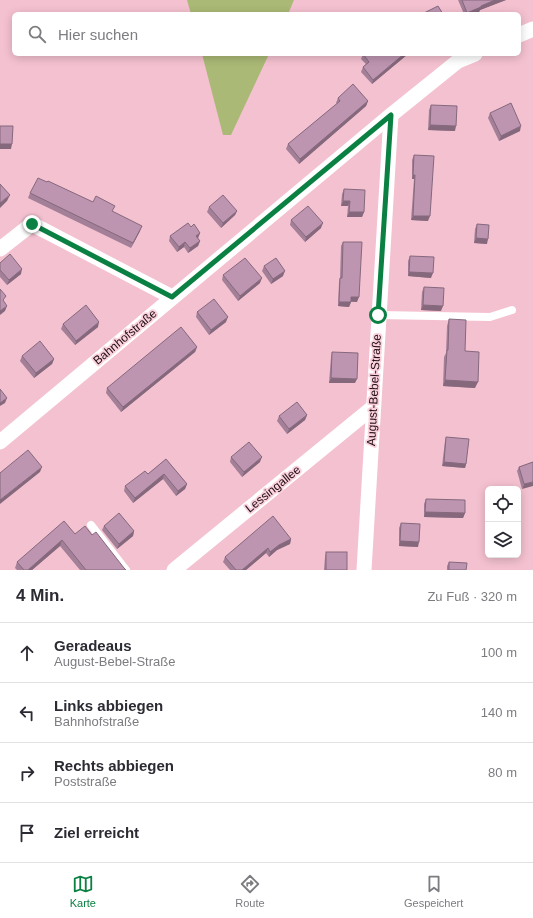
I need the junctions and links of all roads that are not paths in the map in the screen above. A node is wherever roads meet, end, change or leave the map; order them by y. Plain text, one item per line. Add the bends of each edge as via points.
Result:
1 (533, 29) edge
2 (521, 34) edge
3 (470, 56) edge
4 (391, 115) junction
5 (0, 249) edge
6 (172, 297) junction
7 (512, 310) dead end
8 (378, 315) junction
9 (372, 408) junction
10 (0, 442) edge
11 (91, 525) dead end
12 (126, 570) edge
13 (174, 570) edge
14 (364, 570) edge

1 - 2 street
3 - 4 street, Bahnhofstraße via 458,61
4 - 6 street, Bahnhofstraße
4 - 8 street, August-Bebel-Straße
5 - 6 street via 32,224
6 - 10 street, Bahnhofstraße
7 - 8 lane via 490,317
8 - 9 street, August-Bebel-Straße
9 - 13 street, Lessingallee
9 - 14 street, August-Bebel-Straße
11 - 12 lane

